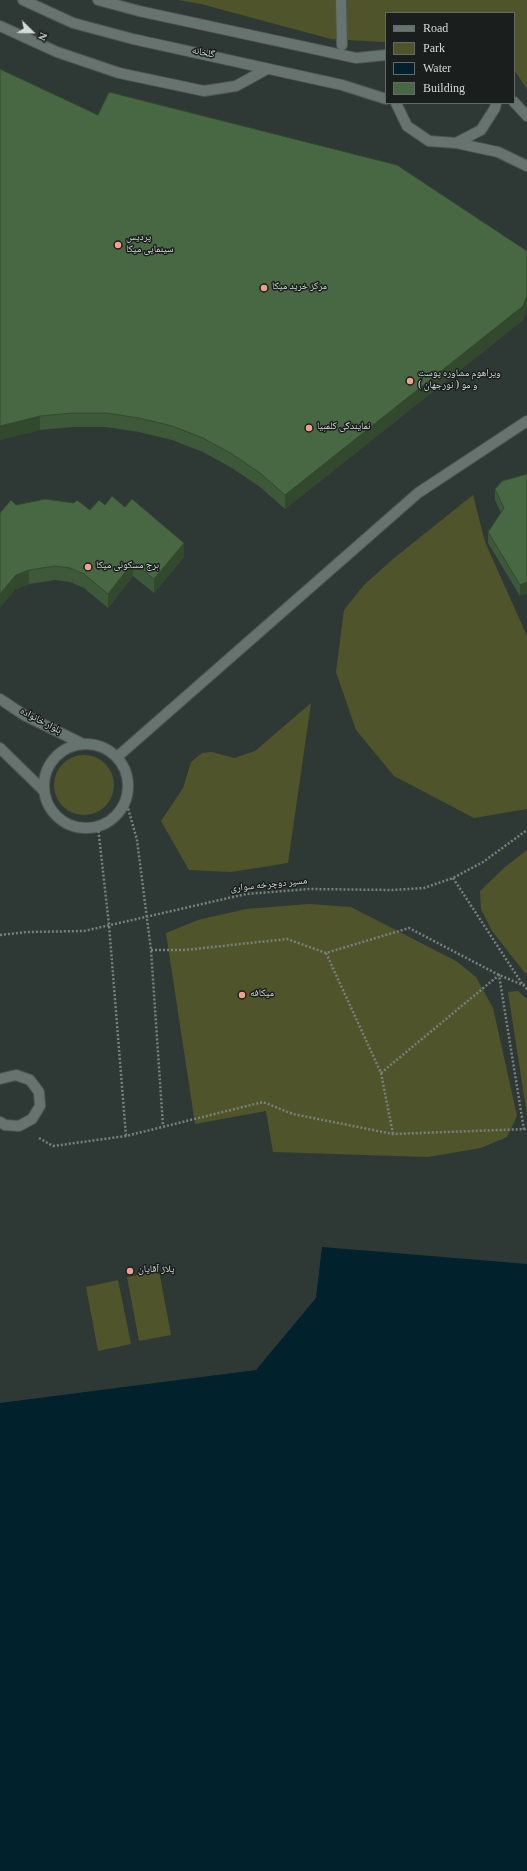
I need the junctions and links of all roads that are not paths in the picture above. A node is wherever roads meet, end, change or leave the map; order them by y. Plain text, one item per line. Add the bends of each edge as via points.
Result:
1 (23, 0) edge
2 (98, 0) edge
3 (341, 0) edge
4 (0, 26) edge
5 (342, 45) dead end
6 (385, 55) edge
7 (267, 68) junction
8 (385, 99) edge
9 (515, 103) edge
10 (396, 104) edge
11 (496, 104) edge
12 (527, 116) edge
13 (456, 143) junction
14 (527, 166) edge
15 (527, 421) edge
16 (0, 699) edge
17 (80, 744) junction
18 (0, 748) edge
19 (117, 757) junction
20 (44, 791) junction
21 (0, 1079) edge
22 (0, 1122) edge

1 - 7 street, گلخانه via 81,25
2 - 6 street via 356,58
3 - 5 street
4 - 7 street via 57,52 119,74 204,91 236,86
7 - 8 street, گلخانه via 342,85
9 - 12 street
10 - 13 street via 407,126 429,141
11 - 13 street via 481,130
13 - 14 street via 498,152
15 - 19 street via 418,493
16 - 17 street, بلوار خانواده via 24,715
17 - 19 street via 94,744 107,748
17 - 20 street via 57,755 44,778
18 - 20 street
19 - 20 street via 127,774 126,801 110,821 98,827 84,829 60,820 50,810
21 - 22 street via 16,1075 30,1080 39,1092 40,1106 32,1119 19,1126

